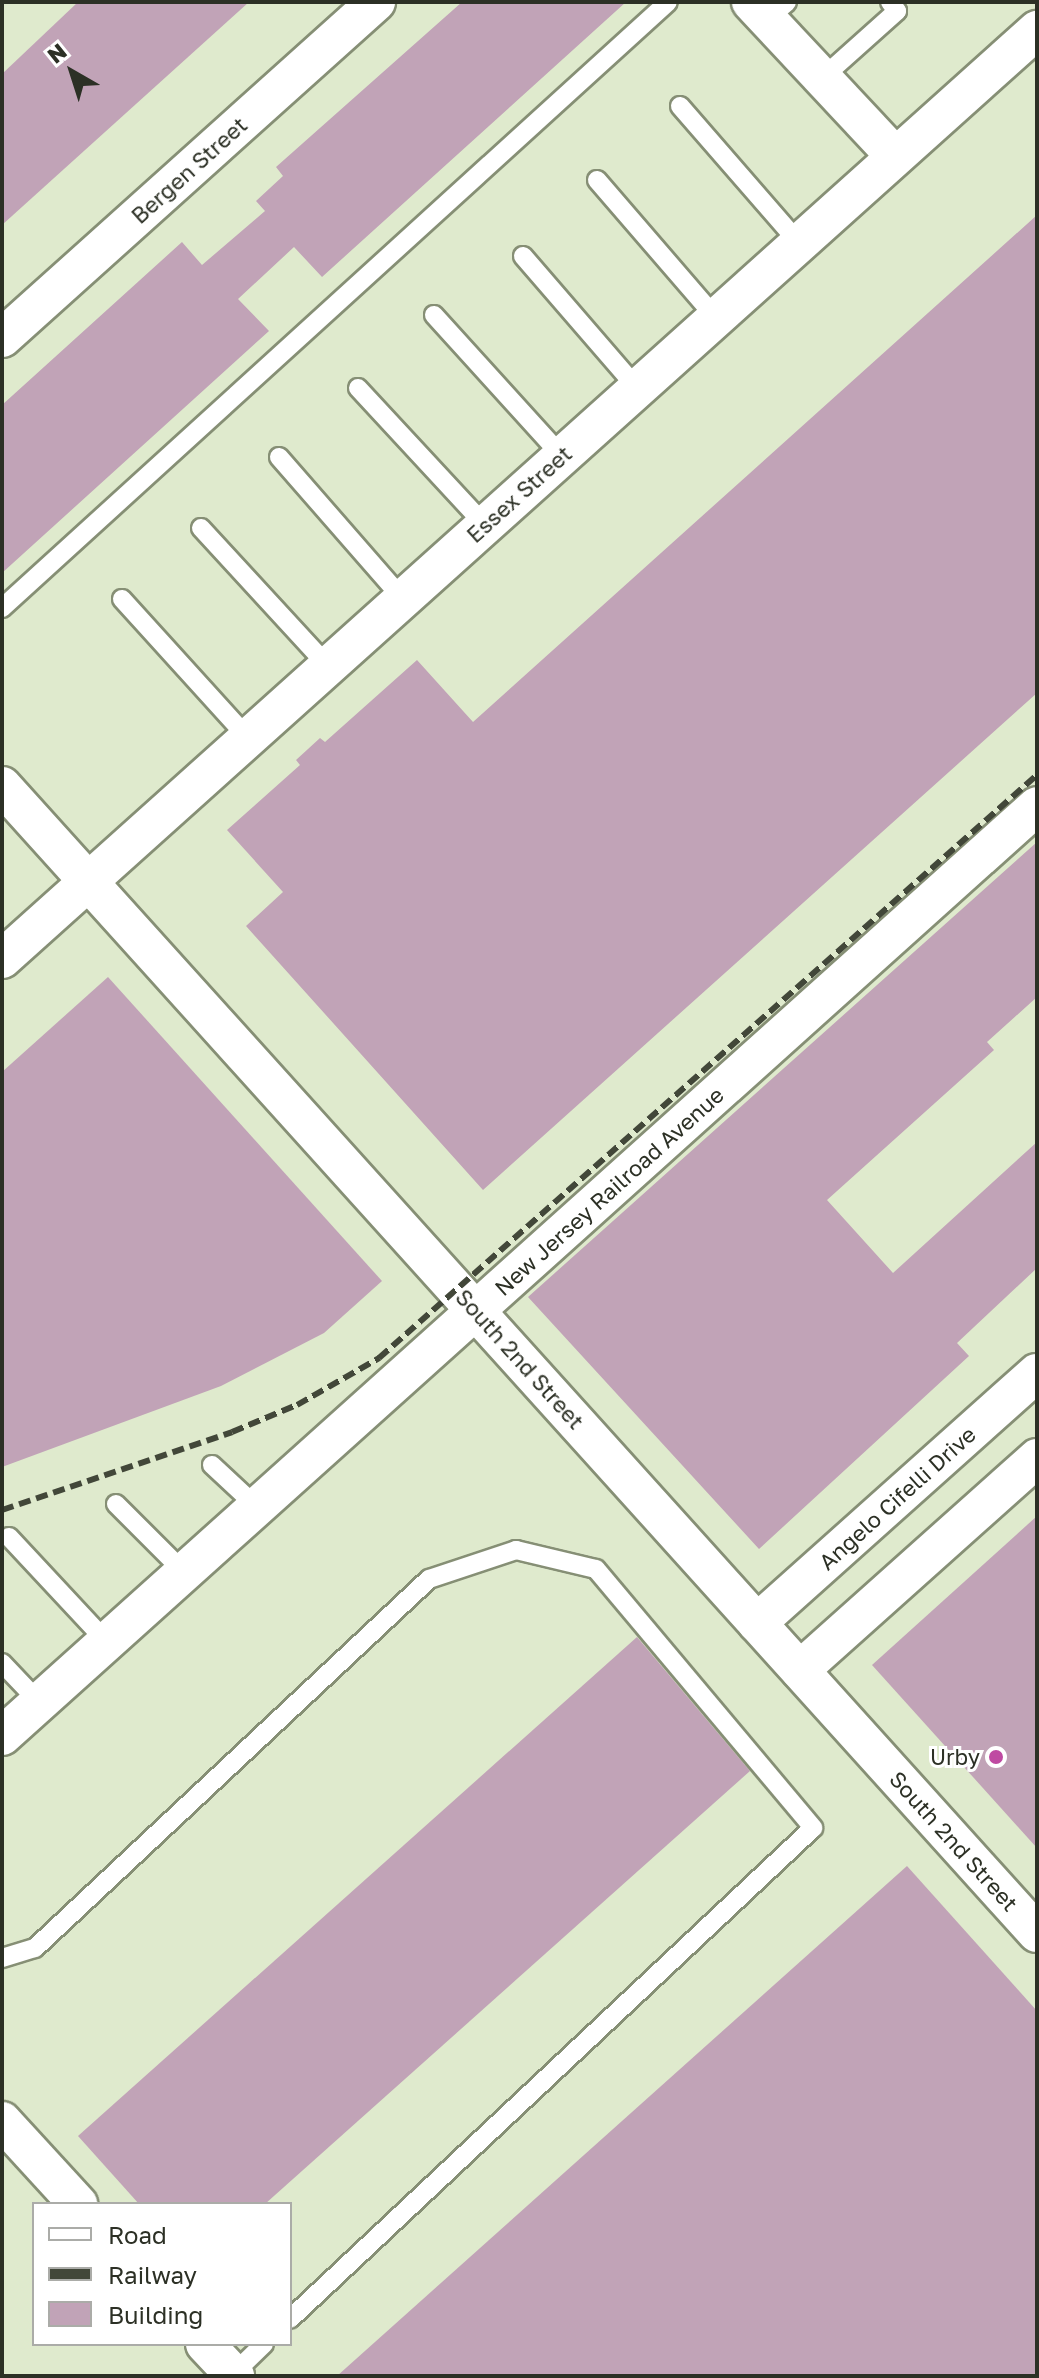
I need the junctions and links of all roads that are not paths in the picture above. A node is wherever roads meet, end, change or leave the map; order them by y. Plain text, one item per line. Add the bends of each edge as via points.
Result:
1 (376, 2) edge
2 (668, 2) edge
3 (890, 2) edge
4 (768, 8) edge
5 (1037, 30) edge
6 (821, 79) junction
7 (680, 106) dead end
8 (895, 156) junction
9 (597, 180) dead end
10 (799, 243) junction
11 (523, 256) dead end
12 (434, 315) dead end
13 (716, 318) junction
14 (2, 338) edge
15 (358, 388) dead end
16 (637, 388) junction
17 (562, 456) junction
18 (279, 457) dead end
19 (485, 525) junction
20 (201, 528) dead end
21 (122, 599) dead end
22 (403, 599) junction
23 (2, 608) edge
24 (328, 666) junction
25 (248, 738) junction
26 (2, 786) edge
27 (1037, 806) edge
28 (87, 883) junction
29 (2, 959) edge
30 (476, 1310) junction
31 (1037, 1373) edge
32 (1037, 1458) edge
33 (212, 1465) dead end
34 (116, 1504) dead end
35 (257, 1507) junction
36 (9, 1537) dead end
37 (184, 1572) junction
38 (757, 1623) junction
39 (107, 1642) junction
40 (2, 1663) edge
41 (800, 1670) junction
42 (39, 1702) junction
43 (2, 1736) edge
44 (1037, 1933) edge
45 (2, 1958) edge
46 (2, 2121) edge
47 (76, 2202) edge
48 (292, 2317) edge
49 (207, 2346) edge
50 (262, 2346) edge
51 (234, 2375) edge

1 - 14 street, Bergen Street
2 - 23 lane
3 - 6 lane via 897,11
4 - 6 street
5 - 8 street, Essex Street
6 - 8 street
7 - 10 lane
8 - 10 street, Essex Street
9 - 13 lane
10 - 13 street, Essex Street
11 - 16 lane
12 - 17 lane
13 - 16 street, Essex Street
15 - 19 lane
16 - 17 street, Essex Street
17 - 19 street, Essex Street
18 - 22 lane
19 - 22 street, Essex Street
20 - 24 lane
21 - 25 lane
22 - 24 street, Essex Street
24 - 25 street, Essex Street
25 - 28 street, Essex Street
26 - 28 street, South 2nd Street
27 - 30 street, New Jersey Railroad Avenue
28 - 29 street, Essex Street
28 - 30 street, South 2nd Street
30 - 35 street, New Jersey Railroad Avenue
30 - 38 street, South 2nd Street
31 - 38 street, Angelo Cifelli Drive
32 - 41 street
33 - 35 lane
34 - 37 lane
35 - 37 street, New Jersey Railroad Avenue
36 - 39 lane
37 - 39 street, New Jersey Railroad Avenue
38 - 41 street, South 2nd Street
39 - 42 street, New Jersey Railroad Avenue
40 - 42 lane
41 - 44 street, South 2nd Street
42 - 43 street, New Jersey Railroad Avenue
45 - 48 lane via 35,1948 429,1579 516,1550 596,1569 813,1828
46 - 47 street
49 - 51 street
50 - 51 lane

